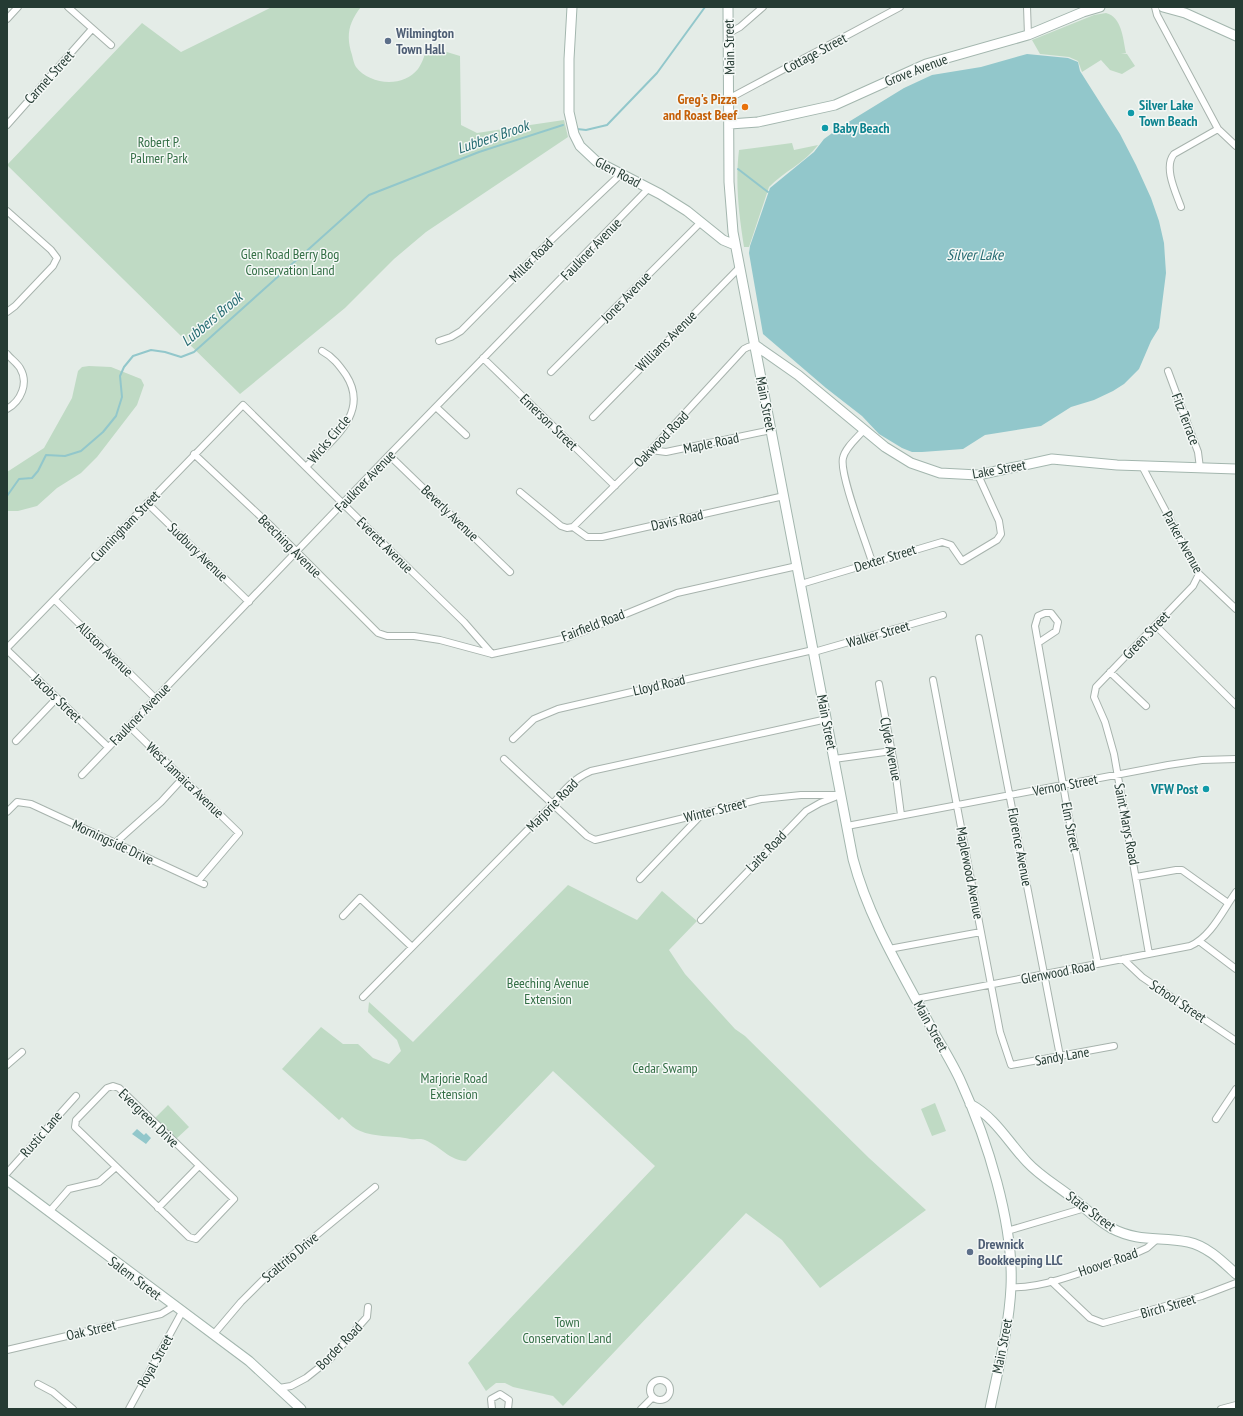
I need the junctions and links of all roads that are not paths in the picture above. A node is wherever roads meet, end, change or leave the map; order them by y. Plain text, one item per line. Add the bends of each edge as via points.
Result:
1 (18, 7) edge
2 (68, 7) edge
3 (572, 7) edge
4 (728, 7) edge
5 (763, 7) edge
6 (900, 7) edge
7 (1027, 7) edge
8 (1100, 7) edge
9 (1155, 7) edge
10 (1163, 7) edge
11 (7, 20) edge
12 (92, 29) junction
13 (729, 33) junction
14 (1028, 35) junction
15 (1236, 36) edge
16 (111, 45) dead end
17 (730, 98) junction
18 (730, 124) junction
19 (7, 125) edge
20 (1218, 129) junction
21 (1236, 146) edge
22 (621, 174) junction
23 (649, 188) junction
24 (1181, 207) dead end
25 (7, 211) edge
26 (701, 222) junction
27 (735, 245) junction
28 (740, 267) junction
29 (7, 312) edge
30 (439, 341) dead end
31 (755, 346) junction
32 (322, 351) dead end
33 (7, 354) edge
34 (483, 358) junction
35 (1168, 370) dead end
36 (551, 372) dead end
37 (243, 405) joint
38 (436, 407) junction
39 (7, 409) edge
40 (593, 416) dead end
41 (771, 430) junction
42 (863, 430) junction
43 (466, 435) dead end
44 (651, 450) junction
45 (194, 454) junction
46 (389, 455) junction
47 (1142, 466) junction
48 (306, 467) junction
49 (1200, 468) junction
50 (1236, 469) edge
51 (978, 475) junction
52 (615, 486) junction
53 (520, 492) dead end
54 (784, 496) junction
55 (147, 503) junction
56 (343, 503) junction
57 (573, 527) junction
58 (296, 552) junction
59 (872, 562) junction
60 (797, 566) junction
61 (510, 572) dead end
62 (1199, 574) junction
63 (801, 584) junction
64 (55, 600) junction
65 (249, 602) junction
66 (1236, 609) edge
67 (943, 615) dead end
68 (1156, 626) junction
69 (387, 636) joint
70 (979, 638) dead end
71 (1038, 643) junction
72 (7, 649) edge
73 (814, 651) junction
74 (492, 654) junction
75 (1110, 672) junction
76 (933, 680) dead end
77 (879, 684) dead end
78 (1094, 697) joint
79 (57, 698) junction
80 (155, 698) junction
81 (1236, 705) edge
82 (1146, 706) dead end
83 (827, 719) junction
84 (129, 726) junction
85 (513, 739) dead end
86 (16, 741) dead end
87 (108, 747) junction
88 (892, 751) junction
89 (834, 759) junction
90 (1236, 759) edge
91 (504, 760) dead end
92 (82, 775) dead end
93 (1117, 775) junction
94 (182, 778) junction
95 (1064, 785) junction
96 (841, 795) junction
97 (1010, 795) junction
98 (552, 805) junction
99 (957, 805) junction
100 (7, 812) edge
101 (703, 813) junction
102 (901, 815) junction
103 (847, 826) junction
104 (115, 843) junction
105 (1136, 877) junction
106 (640, 879) dead end
107 (201, 883) joint
108 (1236, 892) edge
109 (1228, 903) junction
110 (343, 916) dead end
111 (701, 920) dead end
112 (981, 932) junction
113 (1199, 941) junction
114 (412, 947) junction
115 (889, 949) junction
116 (1150, 954) junction
117 (1123, 959) junction
118 (1098, 964) junction
119 (1236, 969) edge
120 (1045, 974) junction
121 (992, 984) junction
122 (363, 997) dead end
123 (916, 999) junction
124 (1236, 1041) edge
125 (1114, 1046) dead end
126 (22, 1052) dead end
127 (1060, 1056) junction
128 (7, 1065) edge
129 (1011, 1065) joint
130 (1236, 1089) edge
131 (76, 1096) dead end
132 (970, 1104) junction
133 (1216, 1119) dead end
134 (199, 1166) junction
135 (116, 1167) junction
136 (7, 1173) edge
137 (7, 1180) edge
138 (374, 1187) dead end
139 (158, 1208) junction
140 (1085, 1208) junction
141 (49, 1212) junction
142 (1007, 1231) junction
143 (1156, 1240) junction
144 (1236, 1274) edge
145 (1051, 1281) junction
146 (1236, 1283) edge
147 (1011, 1287) junction
148 (174, 1306) junction
149 (368, 1307) dead end
150 (182, 1312) junction
151 (213, 1335) junction
152 (7, 1350) edge
153 (38, 1384) dead end
154 (280, 1388) junction
155 (653, 1397) dead end
156 (1236, 1405) edge
157 (73, 1409) edge
158 (129, 1409) edge
159 (301, 1409) edge
160 (492, 1409) edge
161 (508, 1409) edge
162 (641, 1409) edge
163 (990, 1409) edge
164 (1221, 1409) edge

1 - 11 street
2 - 12 street
3 - 22 street, Glen Road via 569,112 572,128 577,141 590,156
4 - 13 street, Main Street
5 - 13 street
6 - 17 street, Cottage Street
7 - 14 street
8 - 14 street, Grove Avenue
9 - 20 street
10 - 15 street
12 - 16 street
12 - 19 street, Carmel Street
13 - 17 street, Main Street
14 - 18 street, Grove Avenue via 926,64 829,107 758,122
17 - 18 street, Main Street
18 - 27 street, Main Street via 730,201
20 - 21 street
20 - 24 street via 1171,158 1170,172
22 - 23 street, Glen Road
22 - 30 street, Miller Road via 461,331
23 - 26 street, Glen Road
23 - 34 street, Faulkner Avenue
25 - 29 street via 52,250 57,258
26 - 27 street, Glen Road via 720,239
26 - 36 street, Jones Avenue
27 - 28 street, Main Street
28 - 31 street, Main Street
28 - 40 street, Williams Avenue
31 - 41 street, Main Street
31 - 42 street, Lake Street via 798,375
31 - 44 street, Oakwood Road via 744,349
32 - 48 street, Wicks Circle via 332,357 348,379 355,394 355,402 346,423
33 - 39 street via 20,368 23,383 19,398
34 - 38 street, Faulkner Avenue
34 - 52 street, Emerson Street
35 - 49 street, Fitz Terrace via 1198,452
37 - 45 street, Cunningham Street
37 - 48 street, Everett Avenue
38 - 43 street
38 - 46 street, Faulkner Avenue
41 - 44 street, Maple Road via 666,452
41 - 54 street, Main Street
42 - 51 street, Lake Street via 902,458 920,466 950,474
42 - 59 street via 844,454 842,462
44 - 52 street, Oakwood Road
45 - 55 street, Cunningham Street
45 - 58 street, Beeching Avenue
46 - 56 street, Faulkner Avenue
46 - 61 street, Beverly Avenue
47 - 49 street, Lake Street
47 - 51 street, Lake Street via 1045,460
47 - 62 street, Parker Avenue
48 - 56 street, Everett Avenue
49 - 50 street, Lake Street
51 - 59 street, Dexter Street via 999,521 1001,534 997,540 962,561 951,545 942,542
52 - 57 street, Oakwood Road
53 - 57 street via 564,528
54 - 57 street, Davis Road via 602,537 587,537
54 - 60 street, Main Street
55 - 64 street, Cunningham Street
55 - 65 street, Sudbury Avenue
56 - 58 street, Faulkner Avenue
56 - 74 street, Everett Avenue via 469,626
58 - 65 street, Faulkner Avenue
58 - 69 street, Beeching Avenue via 378,633
59 - 63 street, Dexter Street
60 - 63 street, Main Street
60 - 74 street, Fairfield Road via 677,593 567,638
62 - 66 street, Parker Avenue
62 - 68 street, Green Street via 1193,586
63 - 73 street, Main Street
64 - 72 street, Cunningham Street
64 - 80 street, Allston Avenue
65 - 80 street, Faulkner Avenue
67 - 73 street, Walker Street
68 - 75 street, Green Street
68 - 81 street
69 - 74 street, Fairfield Road via 414,636 440,640
70 - 97 street, Florence Avenue
71 - 71 street, Elm Street via 1056,631 1058,622 1051,614 1041,614 1036,619
71 - 95 street, Elm Street
72 - 79 street, Jacobs Street
73 - 83 street, Main Street
73 - 85 street, Lloyd Road via 558,709 534,719
75 - 78 street, Green Street via 1096,687
75 - 82 street
76 - 99 street, Maplewood Avenue
77 - 88 street, Clyde Avenue
78 - 93 street, Saint Marys Road via 1108,734
79 - 86 street
79 - 87 street, Jacobs Street
80 - 84 street, Faulkner Avenue
83 - 89 street, Main Street
83 - 98 street, Marjorie Road via 591,771 573,780
84 - 87 street, Faulkner Avenue
84 - 94 street, West Jamaica Avenue
87 - 92 street, Faulkner Avenue
88 - 89 street
88 - 102 street, Clyde Avenue
89 - 96 street, Main Street
90 - 93 street, Vernon Street via 1191,762
91 - 98 street
93 - 95 street, Vernon Street
93 - 105 street, Saint Marys Road
94 - 104 street via 161,802
94 - 107 street, West Jamaica Avenue via 239,835
95 - 97 street, Vernon Street
95 - 118 street, Elm Street
96 - 101 street, Winter Street via 772,798
96 - 103 street, Main Street
96 - 111 street, Laite Road via 806,811
97 - 99 street, Vernon Street
97 - 120 street, Florence Avenue
98 - 101 street, Winter Street via 592,839 597,840
98 - 114 street, Marjorie Road
99 - 102 street, Vernon Street
99 - 112 street, Maplewood Avenue
100 - 104 street, Morningside Drive via 14,804 22,802
101 - 106 street
102 - 103 street, Vernon Street
103 - 115 street, Main Street via 861,887
104 - 107 street, Morningside Drive
105 - 109 street via 1182,870
105 - 116 street, Saint Marys Road
108 - 109 street
109 - 113 street
110 - 114 street via 360,898
112 - 115 street
112 - 121 street, Maplewood Avenue
113 - 116 street, Glenwood Road
113 - 119 street
114 - 122 street, Marjorie Road
115 - 123 street, Main Street
116 - 117 street, Glenwood Road
117 - 118 street, Glenwood Road
117 - 124 street, School Street via 1142,977
118 - 120 street, Glenwood Road
120 - 121 street, Glenwood Road
120 - 127 street, Florence Avenue
121 - 123 street, Glenwood Road
121 - 129 street, Maplewood Avenue via 1002,1040
123 - 132 street, Main Street
125 - 127 street, Sandy Lane
126 - 128 street
127 - 129 street, Sandy Lane
130 - 133 street
131 - 136 street, Rustic Lane
132 - 140 street, State Street via 994,1121 1032,1167
132 - 142 street, Main Street via 999,1194
134 - 135 street, Evergreen Drive via 119,1088 113,1086 76,1120 74,1125
134 - 139 street
134 - 139 street, Evergreen Drive via 234,1199 193,1239
135 - 139 street, Evergreen Drive
135 - 141 street via 100,1182 69,1189
137 - 141 street, Salem Street
138 - 151 street, Scaltrito Drive via 268,1275
140 - 142 street
140 - 143 street, State Street via 1120,1232 1137,1238
141 - 148 street, Salem Street
142 - 147 street, Main Street
143 - 144 street, State Street via 1197,1244
143 - 145 street, Hoover Road via 1136,1253
145 - 146 street, Birch Street via 1098,1323 1107,1323 1202,1296
145 - 147 street, Hoover Road via 1030,1287
147 - 163 street, Main Street via 1007,1324
148 - 150 street, Salem Street
148 - 152 street, Oak Street via 167,1312 150,1317
149 - 154 street, Border Road via 367,1317 330,1359 306,1378 291,1386
150 - 151 street, Salem Street
150 - 158 street, Royal Street
151 - 154 street, Salem Street
153 - 157 street via 53,1392
154 - 159 street, Salem Street
155 - 162 street
156 - 164 street
160 - 161 street via 491,1399 500,1394 509,1400

